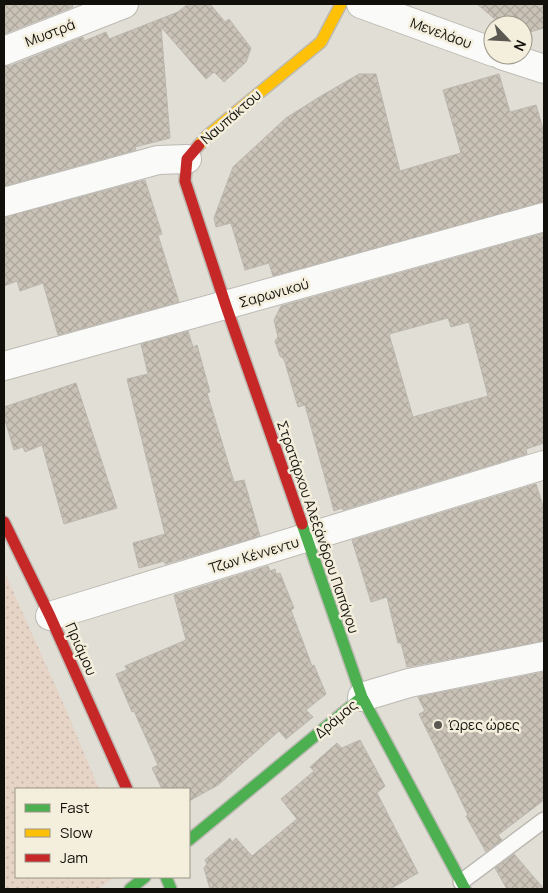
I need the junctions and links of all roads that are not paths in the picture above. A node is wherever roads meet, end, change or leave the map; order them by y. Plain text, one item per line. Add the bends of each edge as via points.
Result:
1 (124, 4) edge
2 (341, 4) edge
3 (361, 4) edge
4 (483, 48) edge
5 (4, 51) edge
6 (531, 65) edge
7 (544, 69) edge
8 (187, 159) junction
9 (4, 202) edge
10 (544, 217) edge
11 (226, 306) junction
12 (4, 366) edge
13 (544, 465) edge
14 (4, 522) edge
15 (306, 539) junction
16 (50, 616) junction
17 (544, 656) edge
18 (362, 697) junction
19 (127, 788) edge
20 (544, 820) edge
21 (190, 839) edge
22 (144, 878) edge
23 (459, 887) edge
24 (130, 889) edge

1 - 5 street, Μυστρά
2 - 8 street, Ναυπάκτου via 321,42 207,136
3 - 4 street, Μενελάου
6 - 7 street
8 - 9 street via 158,160
8 - 11 street, Στρατάρχου Αλεξάνδρου Παπάγου via 185,180
10 - 11 street, Σαρωνικού
11 - 12 street, Σαρωνικού
11 - 15 street, Στρατάρχου Αλεξάνδρου Παπάγου
13 - 15 street, Τζων Κέννεντυ
14 - 16 street, Πριάμου
15 - 16 street, Τζων Κέννεντυ
15 - 18 street, Στρατάρχου Αλεξάνδρου Παπάγου
16 - 19 street, Πριάμου
17 - 18 street, Δράμας via 409,683
18 - 21 street, Δράμας
18 - 23 street, Στρατάρχου Αλεξάνδρου Παπάγου
20 - 23 lane
22 - 24 street

